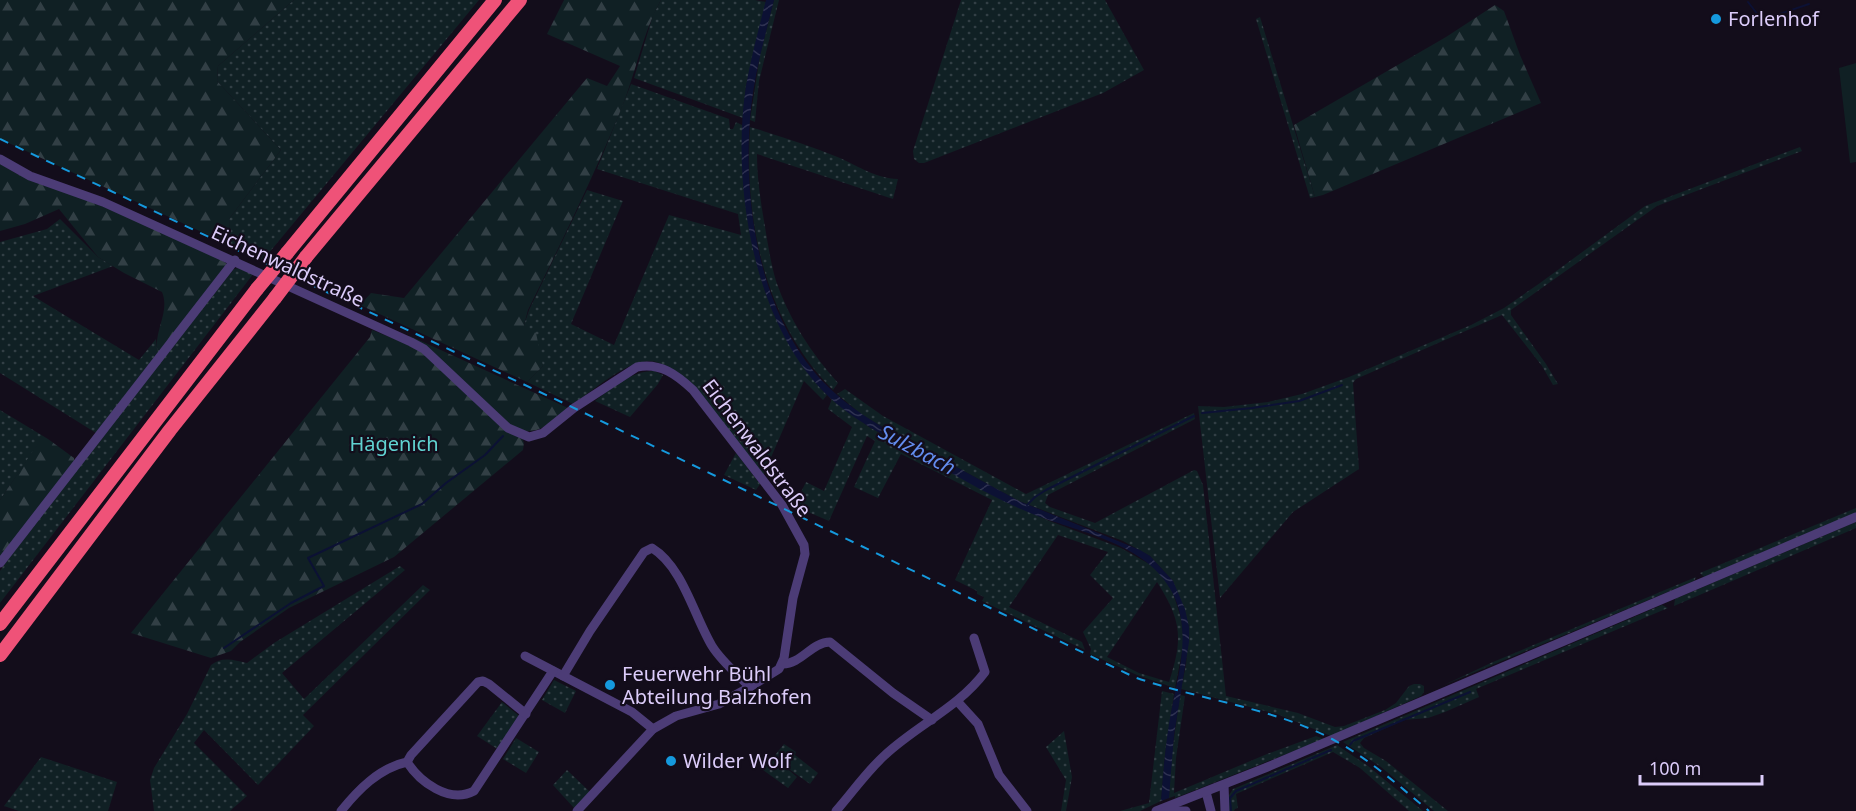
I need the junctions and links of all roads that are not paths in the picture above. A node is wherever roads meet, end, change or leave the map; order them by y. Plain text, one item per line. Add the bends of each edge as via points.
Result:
1 (495, 0) edge
2 (520, 0) edge
3 (0, 159) edge
4 (235, 261) junction
5 (1856, 517) edge
6 (0, 563) edge
7 (0, 624) edge
8 (974, 638) dead end
9 (0, 655) edge
10 (525, 656) dead end
11 (783, 664) junction
12 (553, 671) junction
13 (563, 676) junction
14 (750, 687) junction
15 (957, 702) junction
16 (526, 714) junction
17 (932, 720) junction
18 (653, 729) junction
19 (407, 762) junction
20 (1224, 785) junction
21 (1206, 792) junction
22 (1175, 807) edge
23 (346, 809) edge
24 (577, 811) edge
25 (836, 811) edge
26 (1027, 811) edge
27 (1157, 811) edge
28 (1186, 811) edge
29 (1211, 811) edge
30 (1225, 811) edge

1 - 7 highway, bridge via 257,289
2 - 9 highway, bridge via 306,257
3 - 4 street, Eichenwaldstraße via 30,176 103,202
4 - 6 street
4 - 11 street, Eichenwaldstraße via 424,349 508,428 525,436 543,433 637,367 652,365 682,380 782,505 804,545
5 - 20 street
8 - 15 street via 985,672
10 - 12 street
11 - 14 street
11 - 17 street via 830,642
12 - 13 street
12 - 16 street
13 - 14 street via 644,552 652,548 674,569 718,655
13 - 18 street via 632,712
14 - 18 street via 719,704 676,716
15 - 17 street
15 - 26 street via 978,724 999,775
16 - 19 street via 489,684 478,682
16 - 19 street via 470,794 443,794
17 - 25 street via 885,755
18 - 24 street
19 - 23 street via 375,776
20 - 21 street
20 - 30 street
21 - 22 street
21 - 29 street
22 - 27 street
22 - 28 street

